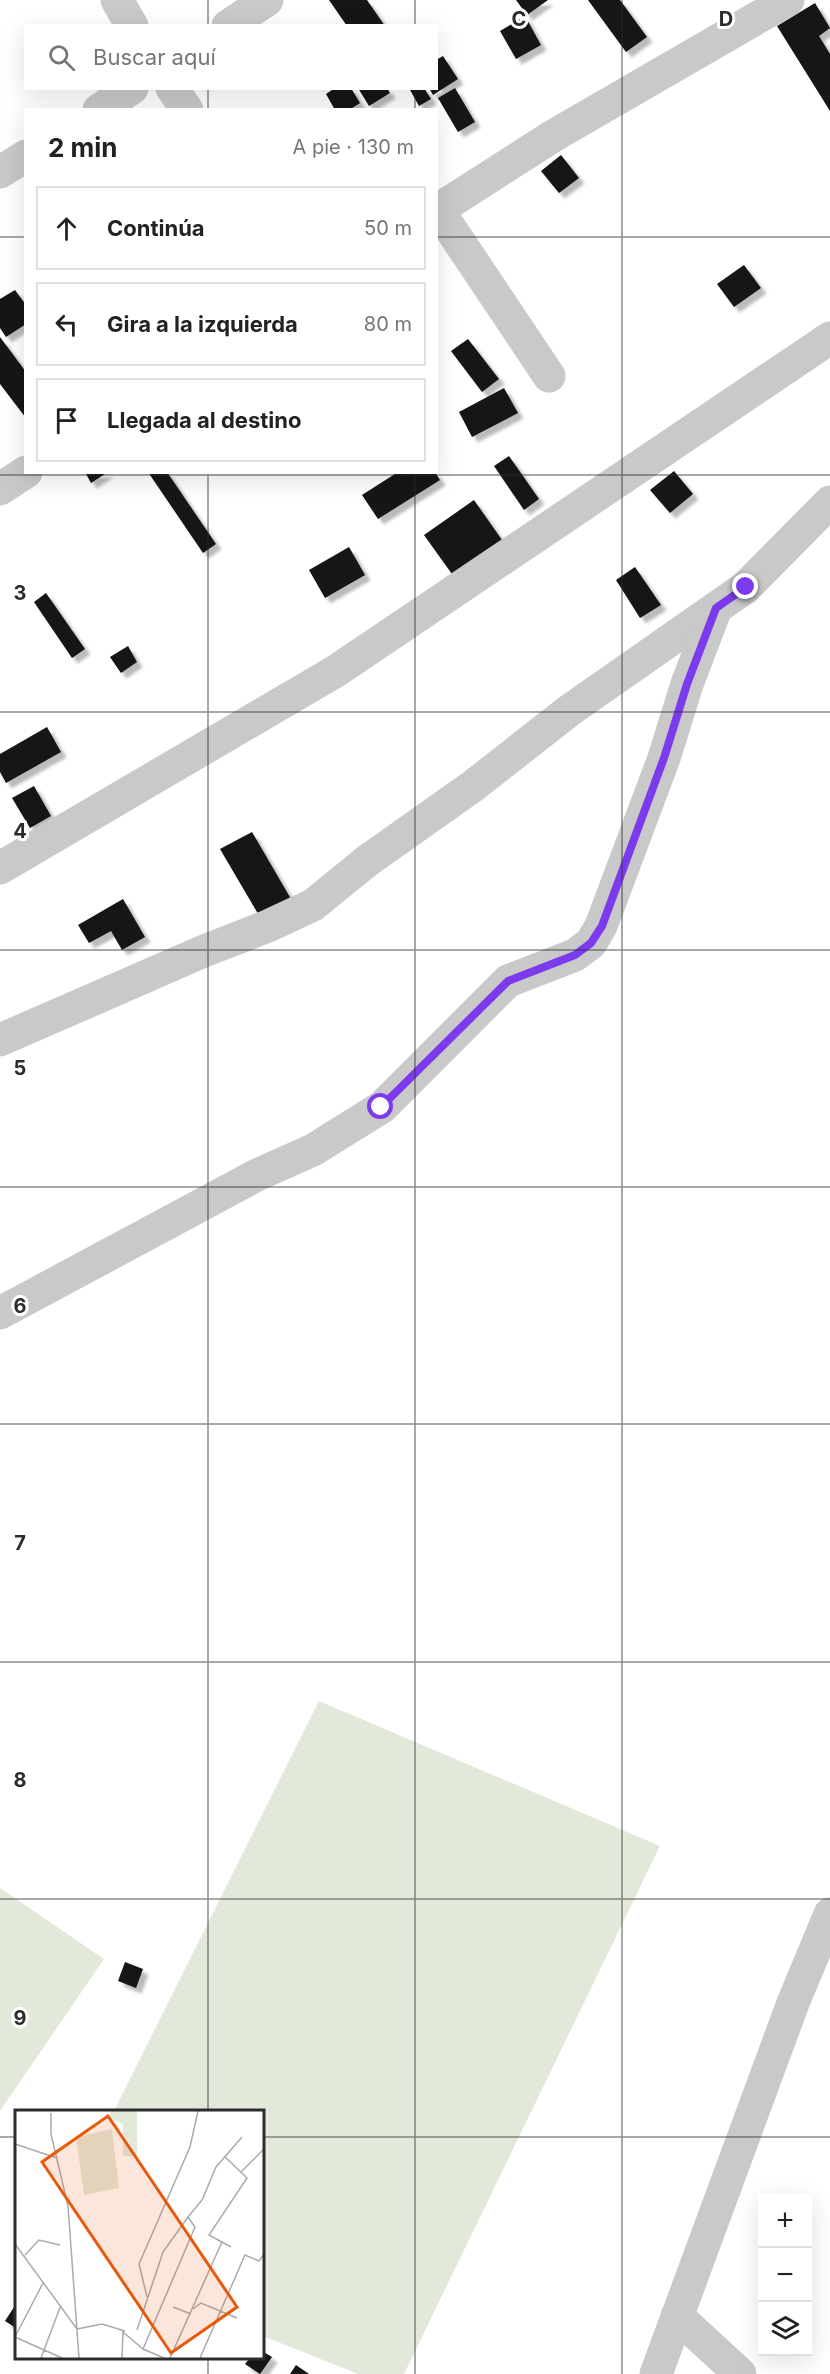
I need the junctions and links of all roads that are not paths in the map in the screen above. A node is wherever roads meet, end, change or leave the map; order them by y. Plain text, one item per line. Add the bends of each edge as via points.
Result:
1 (117, 0) edge
2 (267, 0) edge
3 (788, 0) edge
4 (131, 24) edge
5 (231, 24) edge
6 (129, 90) edge
7 (173, 90) edge
8 (102, 108) edge
9 (186, 108) edge
10 (24, 157) edge
11 (0, 172) edge
12 (438, 210) edge
13 (438, 212) edge
14 (830, 338) edge
15 (549, 376) dead end
16 (24, 473) edge
17 (0, 489) edge
18 (830, 502) edge
19 (716, 608) junction
20 (0, 868) edge
21 (0, 1040) edge
22 (0, 1313) edge
23 (830, 1914) edge
24 (677, 2316) junction
25 (656, 2374) edge
26 (740, 2374) edge

1 - 4 street
2 - 5 street
3 - 12 street via 553,136
6 - 8 street
7 - 9 street
10 - 11 street
13 - 15 street
14 - 20 street via 336,671
16 - 17 street
18 - 19 street via 746,587
19 - 21 street via 570,710 313,905
19 - 22 street via 602,926 591,943 575,955 508,981 389,1100 313,1150 257,1175
23 - 24 street
24 - 25 street
24 - 26 street

